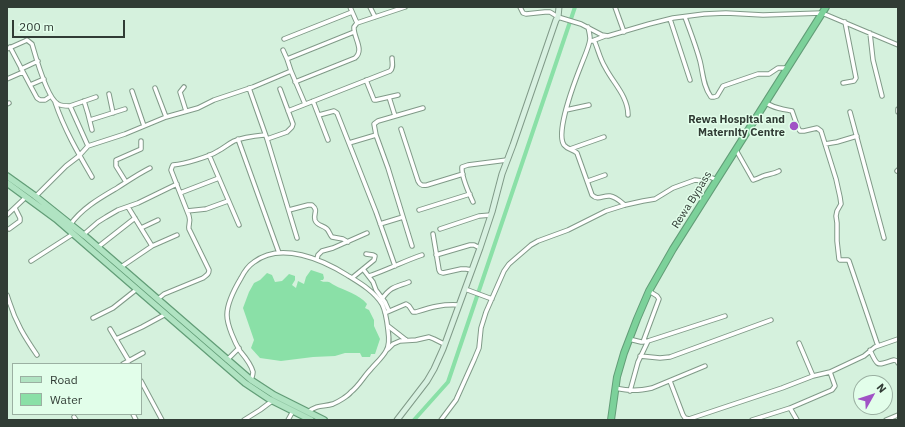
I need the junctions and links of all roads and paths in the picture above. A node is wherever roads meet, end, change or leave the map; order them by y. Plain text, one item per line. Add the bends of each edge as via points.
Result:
1 (350, 7) edge
2 (370, 7) edge
3 (389, 7) edge
4 (406, 7) edge
5 (520, 7) edge
6 (559, 7) edge
7 (615, 7) edge
8 (824, 10) edge
9 (391, 11) junction
10 (352, 12) junction
11 (375, 17) junction
12 (560, 17) junction
13 (685, 17) junction
14 (670, 19) junction
15 (845, 22) junction
16 (357, 23) junction
17 (588, 27) junction
18 (354, 32) junction
19 (624, 32) junction
20 (870, 33) junction
21 (606, 36) junction
22 (284, 39) dead end
23 (594, 40) junction
24 (589, 42) junction
25 (898, 44) edge
26 (9, 48) edge
27 (283, 50) dead end
28 (287, 58) junction
29 (392, 58) dead end
30 (38, 61) junction
31 (788, 68) junction
32 (22, 71) junction
33 (291, 71) junction
34 (7, 79) edge
35 (44, 80) junction
36 (366, 80) junction
37 (690, 80) dead end
38 (296, 82) junction
39 (843, 83) dead end
40 (30, 85) junction
41 (184, 87) dead end
42 (155, 88) dead end
43 (249, 88) junction
44 (280, 89) dead end
45 (132, 91) dead end
46 (109, 94) dead end
47 (398, 95) dead end
48 (51, 96) junction
49 (882, 96) dead end
50 (96, 97) dead end
51 (389, 97) junction
52 (54, 101) junction
53 (84, 101) junction
54 (313, 101) junction
55 (766, 102) junction
56 (305, 104) junction
57 (588, 105) dead end
58 (70, 106) junction
59 (423, 108) dead end
60 (125, 109) dead end
61 (566, 110) junction
62 (186, 111) junction
63 (288, 111) junction
64 (850, 112) dead end
65 (113, 113) junction
66 (319, 115) junction
67 (628, 115) dead end
68 (395, 116) junction
69 (166, 117) junction
70 (90, 120) junction
71 (144, 126) junction
72 (401, 129) dead end
73 (92, 130) dead end
74 (376, 135) junction
75 (857, 136) junction
76 (266, 137) junction
77 (604, 137) dead end
78 (238, 139) junction
79 (328, 140) dead end
80 (141, 141) dead end
81 (349, 143) junction
82 (825, 144) junction
83 (88, 146) junction
84 (569, 149) junction
85 (736, 150) junction
86 (209, 155) junction
87 (79, 156) junction
88 (507, 160) junction
89 (150, 168) dead end
90 (779, 171) dead end
91 (463, 174) junction
92 (605, 175) dead end
93 (7, 176) edge
94 (92, 177) dead end
95 (219, 178) junction
96 (716, 180) junction
97 (126, 182) junction
98 (588, 182) junction
99 (7, 183) edge
100 (177, 184) junction
101 (180, 193) junction
102 (470, 194) junction
103 (31, 198) junction
104 (228, 201) junction
105 (473, 202) dead end
106 (624, 205) junction
107 (128, 207) junction
108 (15, 208) junction
109 (288, 210) junction
110 (419, 210) dead end
111 (187, 211) junction
112 (7, 215) edge
113 (491, 215) junction
114 (403, 217) junction
115 (135, 218) junction
116 (158, 220) dead end
117 (380, 224) junction
118 (70, 225) junction
119 (239, 225) dead end
120 (142, 228) junction
121 (9, 229) dead end
122 (440, 229) dead end
123 (368, 233) dead end
124 (73, 234) junction
125 (433, 234) dead end
126 (177, 235) dead end
127 (83, 237) junction
128 (297, 238) dead end
129 (884, 238) dead end
130 (348, 242) junction
131 (152, 246) junction
132 (412, 246) dead end
133 (98, 247) junction
134 (480, 248) junction
135 (279, 253) junction
136 (366, 254) dead end
137 (422, 255) dead end
138 (436, 255) junction
139 (317, 260) junction
140 (31, 261) dead end
141 (121, 266) junction
142 (395, 266) junction
143 (363, 269) junction
144 (472, 270) junction
145 (369, 276) junction
146 (352, 278) junction
147 (409, 282) dead end
148 (138, 289) junction
149 (466, 289) junction
150 (649, 291) junction
151 (7, 295) edge
152 (490, 298) junction
153 (158, 299) junction
154 (382, 299) junction
155 (8, 302) edge
156 (459, 304) junction
157 (387, 312) junction
158 (168, 313) junction
159 (725, 316) dead end
160 (93, 318) dead end
161 (771, 320) dead end
162 (388, 326) junction
163 (110, 329) dead end
164 (116, 339) junction
165 (629, 339) junction
166 (898, 339) edge
167 (406, 340) junction
168 (648, 341) junction
169 (643, 342) junction
170 (799, 343) dead end
171 (444, 344) junction
172 (878, 346) junction
173 (239, 348) junction
174 (387, 350) junction
175 (870, 350) junction
176 (143, 353) dead end
177 (37, 355) dead end
178 (640, 356) junction
179 (224, 360) junction
180 (129, 361) junction
181 (125, 363) edge
182 (898, 363) edge
183 (705, 366) dead end
184 (830, 372) junction
185 (813, 376) junction
186 (251, 380) junction
187 (670, 381) junction
188 (142, 383) edge
189 (615, 388) junction
190 (630, 391) junction
191 (272, 401) junction
192 (790, 408) junction
193 (292, 411) junction
194 (308, 412) junction
195 (898, 415) edge
196 (692, 419) edge
197 (162, 420) edge
198 (244, 420) edge
199 (288, 420) edge
200 (311, 420) edge
201 (324, 420) edge
202 (397, 420) edge
203 (442, 420) edge
204 (611, 420) edge
205 (752, 420) edge
206 (797, 420) edge
207 (887, 420) edge

1 - 10 street
2 - 11 street
3 - 9 street
4 - 9 street
5 - 12 street via 526,14 550,12
6 - 12 street
7 - 19 street
8 - 13 street via 762,15 704,14
8 - 15 street
8 - 31 highway, Rewa Bypass
9 - 11 street
10 - 16 street
10 - 22 street
11 - 16 street
12 - 17 street
12 - 88 street via 556,20
13 - 14 street
13 - 31 street via 711,97 717,96 723,86 758,74 770,73 778,68
14 - 19 street
14 - 37 street
15 - 20 street
15 - 39 street via 856,78 854,81
16 - 18 street
17 - 21 street
17 - 24 street
18 - 28 street
18 - 38 street via 359,48 358,56
19 - 21 street
20 - 25 street
20 - 49 street via 873,60
21 - 23 street
23 - 24 street
23 - 67 street via 604,66 627,104
24 - 61 street
26 - 30 street via 27,40 32,44
26 - 32 street
27 - 28 street
28 - 33 street
29 - 36 street via 393,67 390,71
30 - 32 street
30 - 35 street
31 - 55 highway, Rewa Bypass
32 - 34 street
32 - 40 street
33 - 38 street
33 - 43 street
35 - 40 street
35 - 48 street
36 - 51 street via 374,100
36 - 54 street
38 - 56 street
40 - 48 street via 40,100
41 - 62 street via 180,92
42 - 69 street
43 - 62 street
43 - 76 street
44 - 63 street
45 - 71 street
46 - 65 street
47 - 51 street
48 - 52 street
50 - 53 street
51 - 68 street
52 - 58 street via 60,105
52 - 87 street
53 - 58 street
53 - 70 street
54 - 56 street
54 - 66 street
55 - 82 street via 772,107 792,111 800,131 818,128
55 - 85 highway, Rewa Bypass
56 - 63 street
57 - 61 street
58 - 83 street
59 - 68 street
60 - 65 street
61 - 84 street via 562,134 564,145
62 - 69 street
63 - 76 street via 292,127 287,132
64 - 75 street
65 - 70 street
66 - 79 street
66 - 81 street via 336,112
68 - 74 street via 378,120 374,124
69 - 71 street
70 - 73 street
71 - 83 street
72 - 91 street via 420,184 427,185
74 - 81 street
74 - 114 street
75 - 82 street
75 - 129 street
76 - 78 street
76 - 109 street
77 - 84 street
78 - 86 street
78 - 135 street
80 - 97 street via 142,147 139,150 116,160 116,166
81 - 117 street
82 - 172 street via 841,204 836,216 838,257 840,260 849,261
83 - 87 street
84 - 98 street via 578,152
85 - 90 street via 754,180
85 - 96 highway, Rewa Bypass
86 - 95 street
86 - 100 street via 185,164 173,165 171,170
87 - 94 street
87 - 103 street
88 - 91 street via 464,166
88 - 113 street
89 - 97 street
91 - 102 street
92 - 98 street
93 - 103 main road
95 - 101 street
95 - 104 street
96 - 106 street via 708,177 703,181 695,180 673,188 655,199
96 - 150 highway, Rewa Bypass
97 - 118 street via 93,202
98 - 106 street via 595,198 613,196
99 - 103 main road
100 - 101 street
100 - 107 street
101 - 111 street
102 - 105 street
102 - 110 street
103 - 108 street
103 - 118 main road
103 - 124 main road
104 - 111 street via 206,209
104 - 119 street
106 - 152 street via 535,243 507,266
107 - 115 street
107 - 127 street via 98,222
108 - 112 street
108 - 121 street via 20,221
109 - 128 street
109 - 130 street via 312,205 316,209 314,219 317,224 328,229 332,237
111 - 153 street via 189,229 209,273
113 - 122 street via 479,216
113 - 134 street
114 - 117 street
114 - 132 street
115 - 120 street
115 - 133 street
116 - 120 street
117 - 142 street
118 - 127 main road
120 - 131 street
123 - 130 street
124 - 127 main road
124 - 140 street
125 - 138 street
126 - 131 street
127 - 133 main road
127 - 148 main road
130 - 139 street via 322,251
131 - 141 street
133 - 141 main road
134 - 138 street via 470,245
134 - 144 street
135 - 139 street
135 - 173 street via 254,262 246,270 231,298 227,317
136 - 143 street via 373,254 375,258
137 - 142 street
138 - 144 street via 441,273
139 - 146 street
141 - 153 main road
142 - 145 street
143 - 145 street
143 - 146 street
144 - 149 street
145 - 154 street
146 - 157 street via 372,292
147 - 154 street via 393,288
148 - 158 main road
148 - 160 street via 113,308
149 - 152 street
149 - 156 street
150 - 165 highway, Rewa Bypass
150 - 169 street via 659,299
151 - 155 street
152 - 203 street via 482,323 477,354 461,391
153 - 158 main road
154 - 157 street
155 - 177 street
156 - 157 street via 444,304 414,312 406,304
156 - 171 street
157 - 162 street
158 - 164 street
158 - 179 main road
159 - 168 street
161 - 178 street via 670,357
162 - 167 street
162 - 174 street
163 - 164 street
164 - 180 street
165 - 169 street
165 - 189 highway, Rewa Bypass
166 - 172 street
167 - 171 street via 432,337
167 - 174 street via 396,342
168 - 169 street
168 - 178 street
170 - 185 street
171 - 202 street via 434,369
172 - 175 street
173 - 179 street
173 - 186 street via 251,367
174 - 194 street via 351,393 334,404 314,407
175 - 182 street via 877,364 894,360
175 - 184 street via 864,356
176 - 180 street
178 - 190 street
179 - 186 main road
179 - 191 main road via 245,382
180 - 181 street
183 - 187 street
184 - 185 street
184 - 192 street via 834,389
185 - 196 street
186 - 194 main road
187 - 190 street via 644,390
187 - 196 street via 684,417
188 - 197 street
189 - 190 street
189 - 204 highway, Rewa Bypass
191 - 193 main road
191 - 198 street
192 - 205 street
192 - 206 street
193 - 199 street
193 - 200 main road
194 - 201 main road
195 - 207 street

